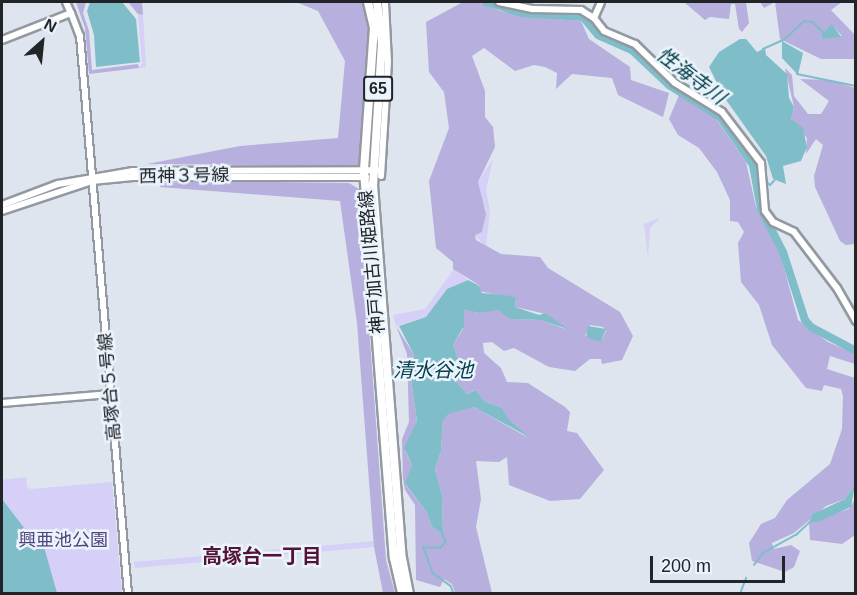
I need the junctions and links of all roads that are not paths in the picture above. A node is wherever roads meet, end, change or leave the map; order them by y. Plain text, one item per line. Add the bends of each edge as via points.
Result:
1 (66, 2) edge
2 (368, 2) edge
3 (377, 2) edge
4 (385, 2) edge
5 (499, 2) edge
6 (602, 2) edge
7 (71, 13) junction
8 (594, 18) junction
9 (2, 40) edge
10 (373, 174) junction
11 (92, 179) junction
12 (2, 205) edge
13 (2, 211) edge
14 (855, 321) edge
15 (111, 394) junction
16 (2, 403) edge
17 (128, 594) edge
18 (402, 594) edge
19 (409, 594) edge

1 - 7 street, 高塚台５号線
2 - 10 main road, 神戸加古川姫路線 / 65 via 374,27
3 - 10 main road, 神戸加古川姫路線 / 65 via 382,43
4 - 10 street via 388,52
5 - 8 street via 533,9 581,10
6 - 8 street
7 - 9 street
7 - 11 street, 高塚台５号線 via 80,36
8 - 14 street via 604,31 635,44 654,59 675,83 722,111 745,139 764,178 765,211 773,222 794,232 837,288
10 - 11 street, 西神３号線 via 175,169
10 - 18 main road, 神戸加古川姫路線 / 65 via 394,558
10 - 19 main road, 神戸加古川姫路線 / 65 via 400,553
11 - 12 street, 西神３号線
11 - 13 street, 西神３号線
11 - 15 street, 高塚台５号線
15 - 16 street
15 - 17 street, 高塚台５号線

